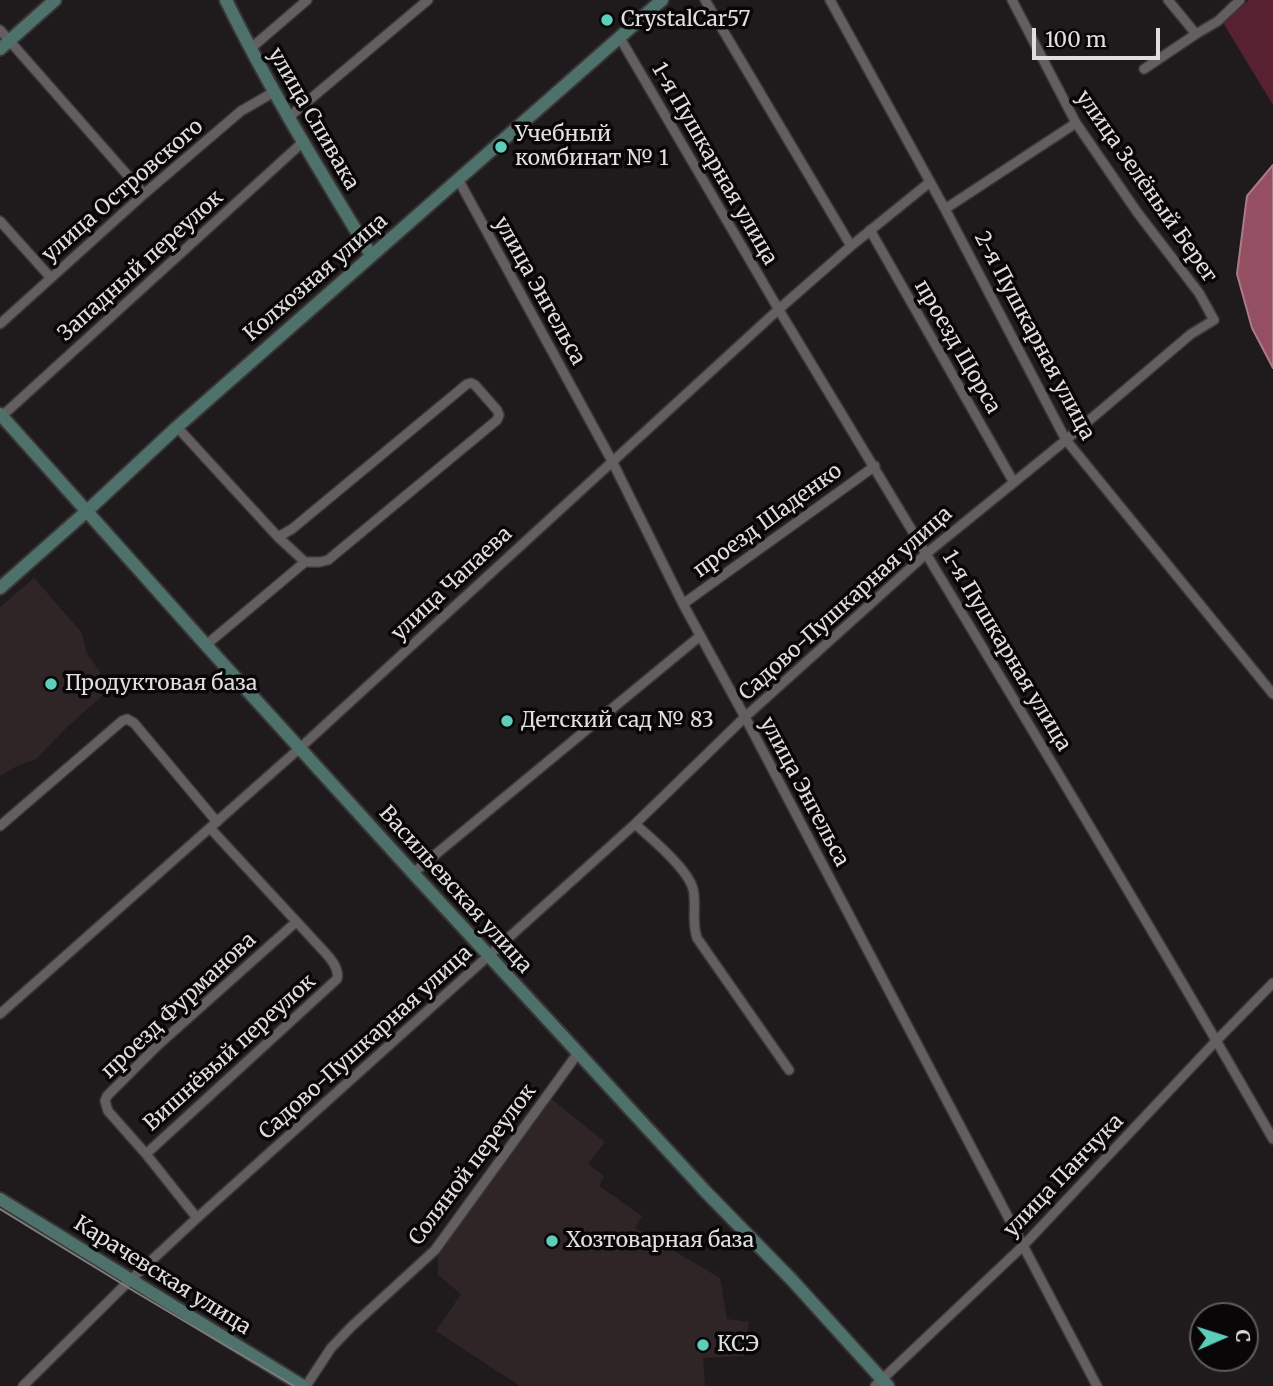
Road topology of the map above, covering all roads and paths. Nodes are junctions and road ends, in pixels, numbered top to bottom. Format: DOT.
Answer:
graph roads {
  1 [pos="55,0"];
  2 [pos="226,0"];
  3 [pos="307,0"];
  4 [pos="428,0"];
  5 [pos="662,0"];
  6 [pos="705,0"];
  7 [pos="830,0"];
  8 [pos="1012,0"];
  9 [pos="1168,0"];
  10 [pos="1240,0"];
  11 [pos="0,30"];
  12 [pos="1196,34"];
  13 [pos="620,37"];
  14 [pos="5,45"];
  15 [pos="250,49"];
  16 [pos="1144,69"];
  17 [pos="274,92"];
  18 [pos="289,117"];
  19 [pos="1076,122"];
  20 [pos="303,142"];
  21 [pos="457,179"];
  22 [pos="930,182"];
  23 [pos="144,194"];
  24 [pos="945,209"];
  25 [pos="0,221"];
  26 [pos="870,230"];
  27 [pos="850,246"];
  28 [pos="371,255"];
  29 [pos="51,278"];
  30 [pos="779,309"];
  31 [pos="1214,320"];
  32 [pos="0,324"];
  33 [pos="1,415"];
  34 [pos="177,427"];
  35 [pos="1066,440"];
  36 [pos="612,461"];
  37 [pos="875,466"];
  38 [pos="1013,481"];
  39 [pos="87,511"];
  40 [pos="278,537"];
  41 [pos="927,553"];
  42 [pos="305,562"];
  43 [pos="0,588"];
  44 [pos="683,604"];
  45 [pos="700,636"];
  46 [pos="206,645"];
  47 [pos="1273,694"];
  48 [pos="745,717"];
  49 [pos="300,747"];
  50 [pos="635,824"];
  51 [pos="0,825"];
  52 [pos="213,825"];
  53 [pos="413,873"];
  54 [pos="296,922"];
  55 [pos="489,956"];
  56 [pos="1273,984"];
  57 [pos="0,1014"];
  58 [pos="1216,1041"];
  59 [pos="578,1052"];
  60 [pos="789,1070"];
  61 [pos="1273,1139"];
  62 [pos="146,1154"];
  63 [pos="0,1199"];
  64 [pos="197,1217"];
  65 [pos="1023,1246"];
  66 [pos="131,1279"];
  67 [pos="882,1384"];
  68 [pos="23,1386"];
  69 [pos="304,1386"];
  70 [pos="1097,1386"];
  1 -- 14 [label="main road"];
  2 -- 15 [label="main road, улица Спивака"];
  3 -- 15 [label="street"];
  4 -- 18 [label="street"];
  5 -- 13 [label="main road, Колхозная улица"];
  6 -- 27 [label="street"];
  7 -- 22 [label="street, 2-я Пушкарная улица"];
  8 -- 19 [label="street, улица Зелёный Берег"];
  9 -- 12 [label="street"];
  10 -- 12 [label="street"];
  11 -- 14 [label="street"];
  12 -- 16 [label="street"];
  13 -- 21 [label="main road, Колхозная улица"];
  13 -- 30 [label="street, 1-я Пушкарная улица"];
  14 -- 23 [label="street"];
  15 -- 17 [label="main road, улица Спивака"];
  17 -- 18 [label="main road, улица Спивака"];
  17 -- 23 [label="street, улица Островского"];
  18 -- 20 [label="main road, улица Спивака"];
  19 -- 24 [label="street"];
  19 -- 31 [label="street, улица Зелёный Берег"];
  20 -- 28 [label="main road, улица Спивака"];
  20 -- 33 [label="street, Западный переулок"];
  21 -- 28 [label="main road, Колхозная улица"];
  21 -- 36 [label="street, улица Энгельса"];
  22 -- 24 [label="street, 2-я Пушкарная улица"];
  22 -- 26 [label="street, улица Чапаева"];
  23 -- 29 [label="street, улица Островского"];
  24 -- 35 [label="street, 2-я Пушкарная улица"];
  25 -- 29 [label="street"];
  26 -- 27 [label="street, улица Чапаева"];
  26 -- 38 [label="street, проезд Щорса"];
  27 -- 30 [label="street, улица Чапаева"];
  28 -- 34 [label="main road, Колхозная улица"];
  29 -- 32 [label="street, улица Островского"];
  30 -- 36 [label="street, улица Чапаева"];
  30 -- 37 [label="street, 1-я Пушкарная улица"];
  31 -- 35 [label="street, Садово-Пушкарная улица"];
  33 -- 39 [label="main road, Васильевская улица"];
  34 -- 39 [label="main road, Колхозная улица"];
  34 -- 40 [label="street"];
  35 -- 38 [label="street, Садово-Пушкарная улица"];
  35 -- 47 [label="street, 2-я Пушкарная улица"];
  36 -- 44 [label="street, улица Энгельса"];
  36 -- 49 [label="street, улица Чапаева"];
  37 -- 41 [label="street, 1-я Пушкарная улица"];
  37 -- 44 [label="street, проезд Шаденко"];
  38 -- 41 [label="street, Садово-Пушкарная улица"];
  39 -- 43 [label="main road, Колхозная улица"];
  39 -- 46 [label="main road, Васильевская улица"];
  40 -- 42 [label="street"];
  40 -- 42 [label="street"];
  41 -- 48 [label="street, Садово-Пушкарная улица"];
  41 -- 58 [label="street, 1-я Пушкарная улица"];
  42 -- 46 [label="street"];
  44 -- 45 [label="street, улица Энгельса"];
  45 -- 48 [label="street, улица Энгельса"];
  45 -- 53 [label="street"];
  46 -- 49 [label="main road, Васильевская улица"];
  48 -- 50 [label="street, Садово-Пушкарная улица"];
  48 -- 65 [label="street, улица Энгельса"];
  49 -- 52 [label="street, улица Чапаева"];
  49 -- 53 [label="main road, Васильевская улица"];
  50 -- 55 [label="street, Садово-Пушкарная улица"];
  50 -- 60 [label="street"];
  51 -- 52 [label="street"];
  52 -- 54 [label="street"];
  52 -- 57 [label="street, улица Чапаева"];
  53 -- 55 [label="main road, Васильевская улица"];
  54 -- 62 [label="street, проезд Фурманова"];
  54 -- 62 [label="street, Вишнёвый переулок"];
  55 -- 59 [label="main road, Васильевская улица"];
  55 -- 64 [label="street, Садово-Пушкарная улица"];
  56 -- 58 [label="street, улица Панчука"];
  58 -- 61 [label="street, 1-я Пушкарная улица"];
  58 -- 65 [label="street, улица Панчука"];
  59 -- 67 [label="main road, Васильевская улица"];
  59 -- 69 [label="street, Соляной переулок"];
  62 -- 64 [label="street, проезд Фурманова"];
  63 -- 66 [label="main road, Карачевская улица"];
  64 -- 66 [label="street, Садово-Пушкарная улица"];
  65 -- 67 [label="street, улица Панчука"];
  65 -- 70 [label="street, улица Энгельса"];
  66 -- 68 [label="street, Садово-Пушкарная улица"];
  66 -- 69 [label="main road, Карачевская улица"];
}
